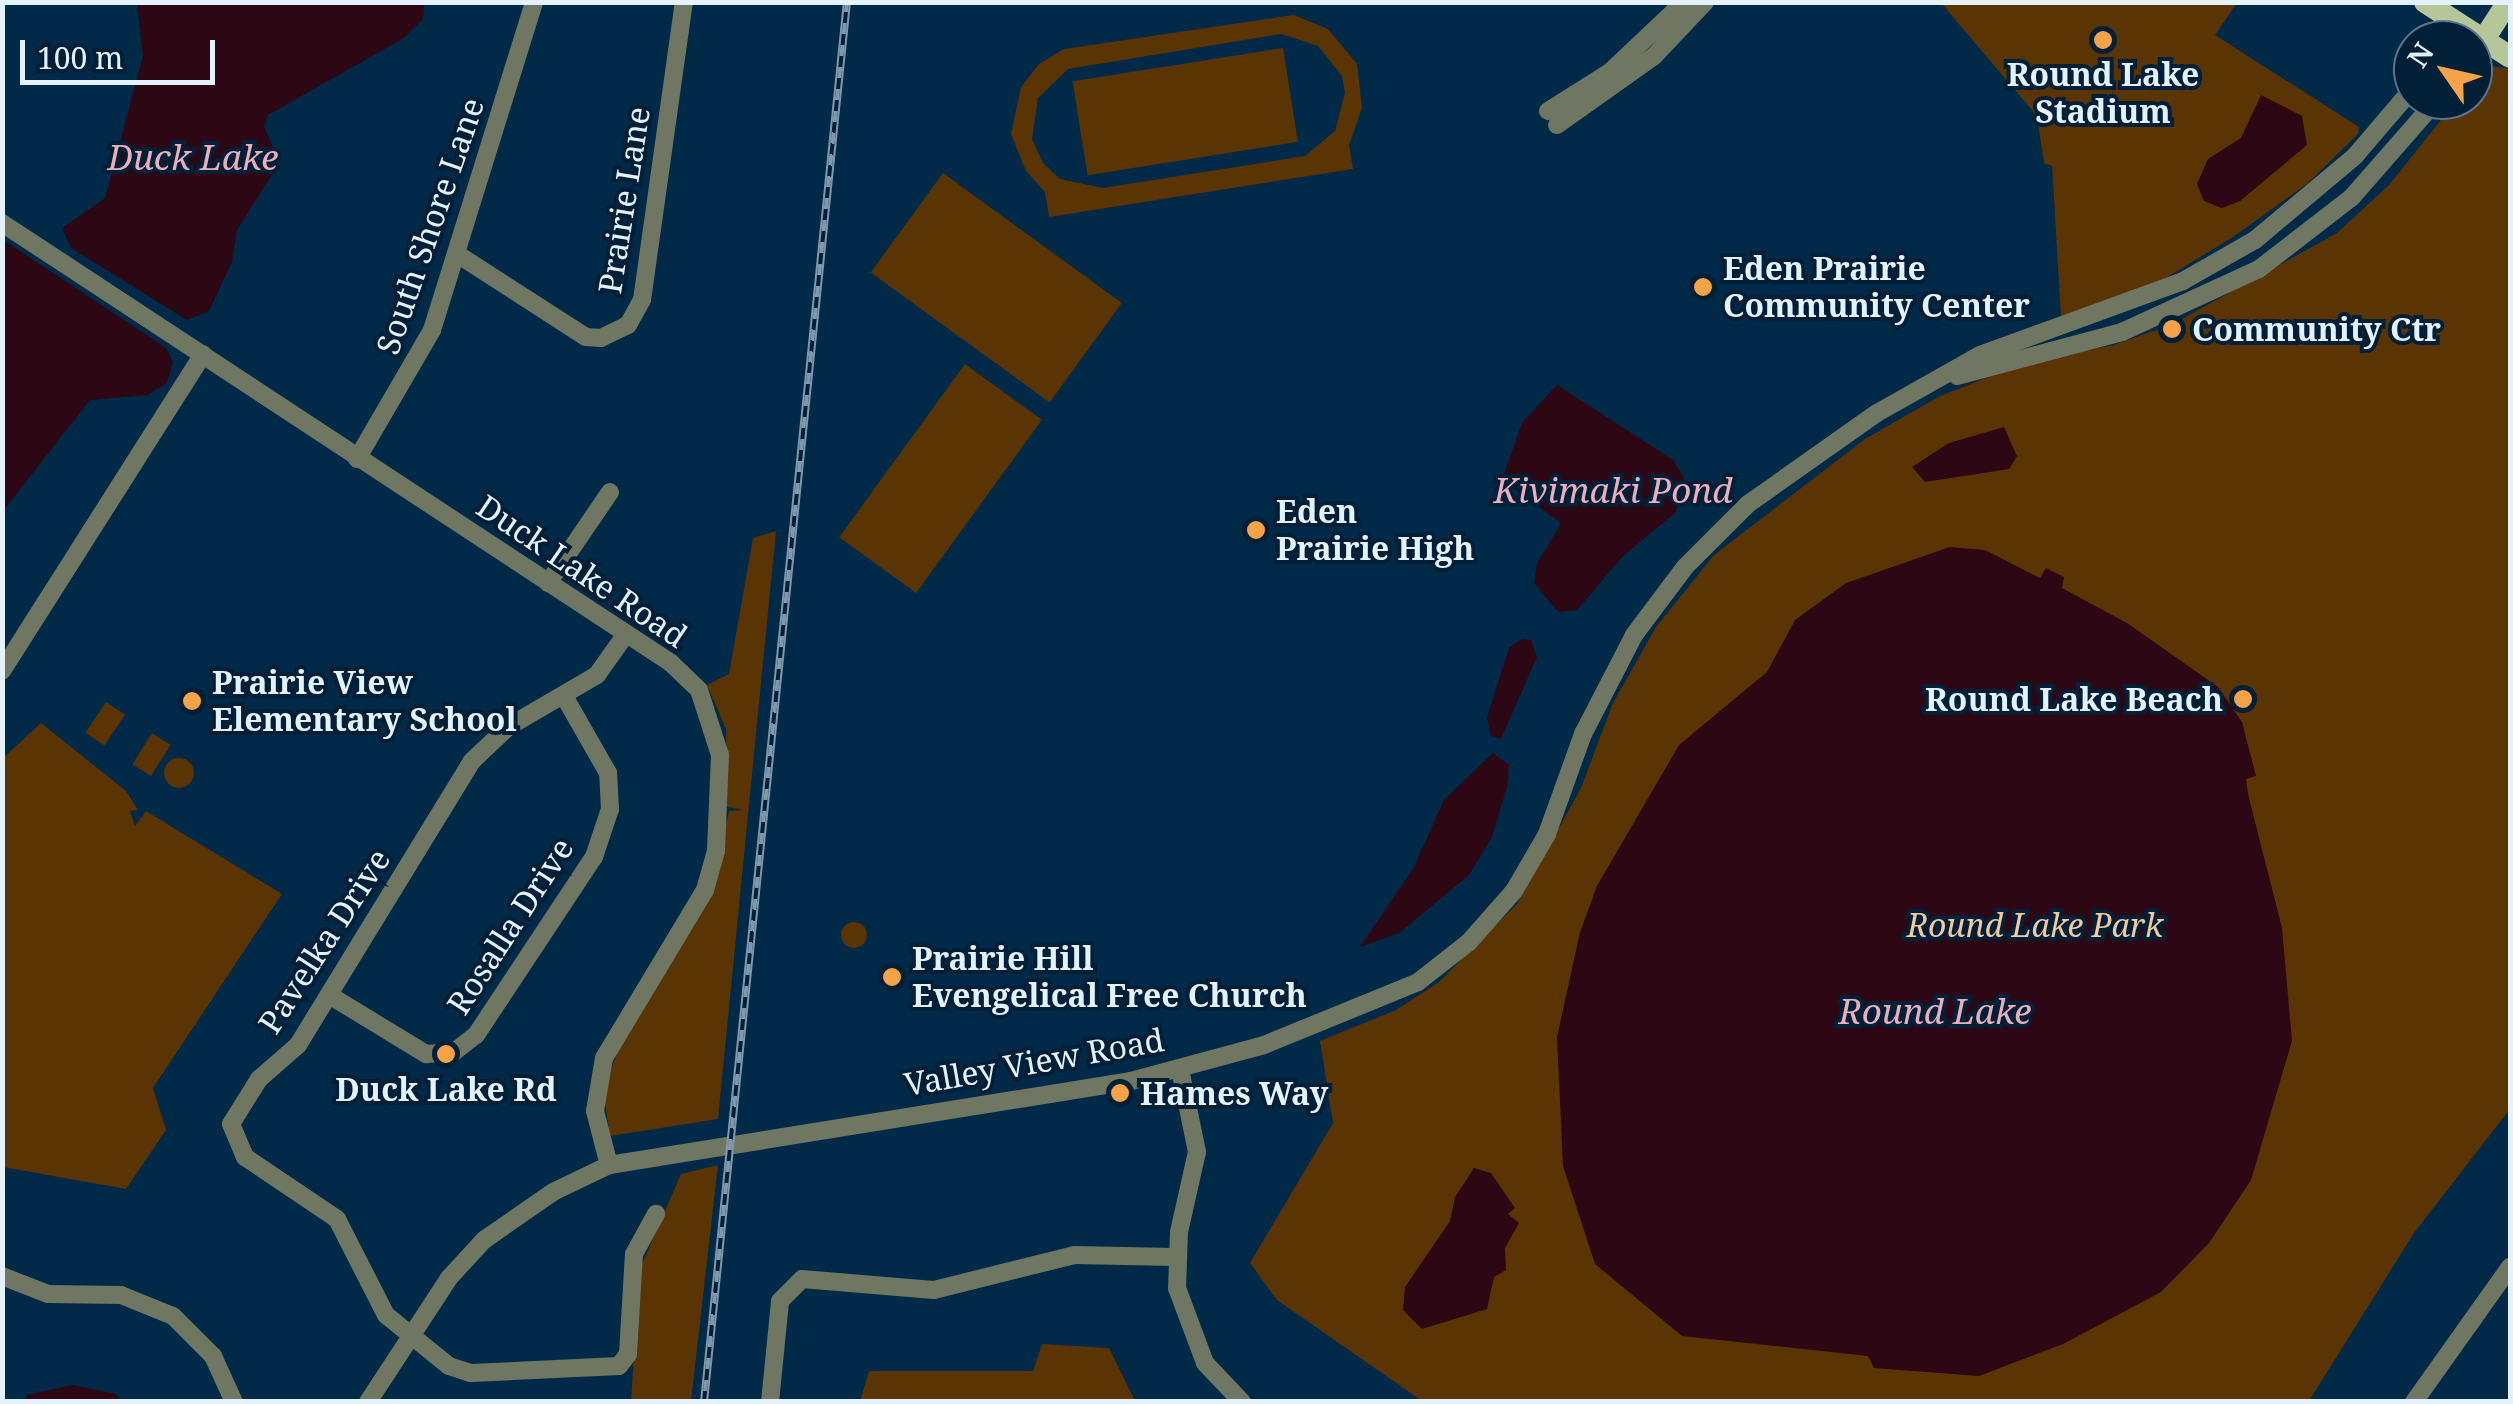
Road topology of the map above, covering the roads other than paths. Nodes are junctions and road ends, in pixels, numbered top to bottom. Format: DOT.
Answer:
graph roads {
  1 [pos="534,2"];
  2 [pos="684,2"];
  3 [pos="1684,2"];
  4 [pos="1704,2"];
  5 [pos="2425,2"];
  6 [pos="2442,20"];
  7 [pos="2393,111"];
  8 [pos="2420,120"];
  9 [pos="2,223"];
  10 [pos="457,254"];
  11 [pos="203,354"];
  12 [pos="1927,385"];
  13 [pos="357,459"];
  14 [pos="610,492"];
  15 [pos="548,583"];
  16 [pos="626,634"];
  17 [pos="2,671"];
  18 [pos="564,696"];
  19 [pos="329,995"];
  20 [pos="1180,1069"];
  21 [pos="609,1165"];
  22 [pos="656,1214"];
  23 [pos="1176,1257"];
  24 [pos="2510,1268"];
  25 [pos="2,1276"];
  26 [pos="409,1336"];
  27 [pos="234,1402"];
  28 [pos="368,1402"];
  29 [pos="770,1402"];
  30 [pos="1242,1402"];
  31 [pos="2414,1402"];
  1 -- 10 [label="street, South Shore Lane"];
  2 -- 10 [label="street, Prairie Lane"];
  3 -- 4 [label="street"];
  5 -- 6 [label="main road"];
  7 -- 12 [label="street, Valley View Road"];
  8 -- 12 [label="street, Valley View Road"];
  9 -- 11 [label="street, Duck Lake Road"];
  10 -- 13 [label="street, South Shore Lane"];
  11 -- 13 [label="street, Duck Lake Road"];
  11 -- 17 [label="street"];
  12 -- 20 [label="street, Valley View Road"];
  13 -- 15 [label="street, Duck Lake Road"];
  14 -- 15 [label="street"];
  15 -- 16 [label="street, Duck Lake Road"];
  16 -- 18 [label="street, Pavelka Drive"];
  16 -- 21 [label="street, Duck Lake Road"];
  18 -- 19 [label="street, Pavelka Drive"];
  18 -- 19 [label="street, Rosalla Drive"];
  19 -- 26 [label="street, Pavelka Drive"];
  20 -- 21 [label="street, Valley View Road"];
  20 -- 23 [label="street"];
  21 -- 26 [label="street, Valley View Road"];
  22 -- 26 [label="street, Pavelka Drive"];
  23 -- 29 [label="street"];
  23 -- 30 [label="street"];
  24 -- 31 [label="street"];
  25 -- 27 [label="street"];
  26 -- 28 [label="street, Valley View Road"];
}
